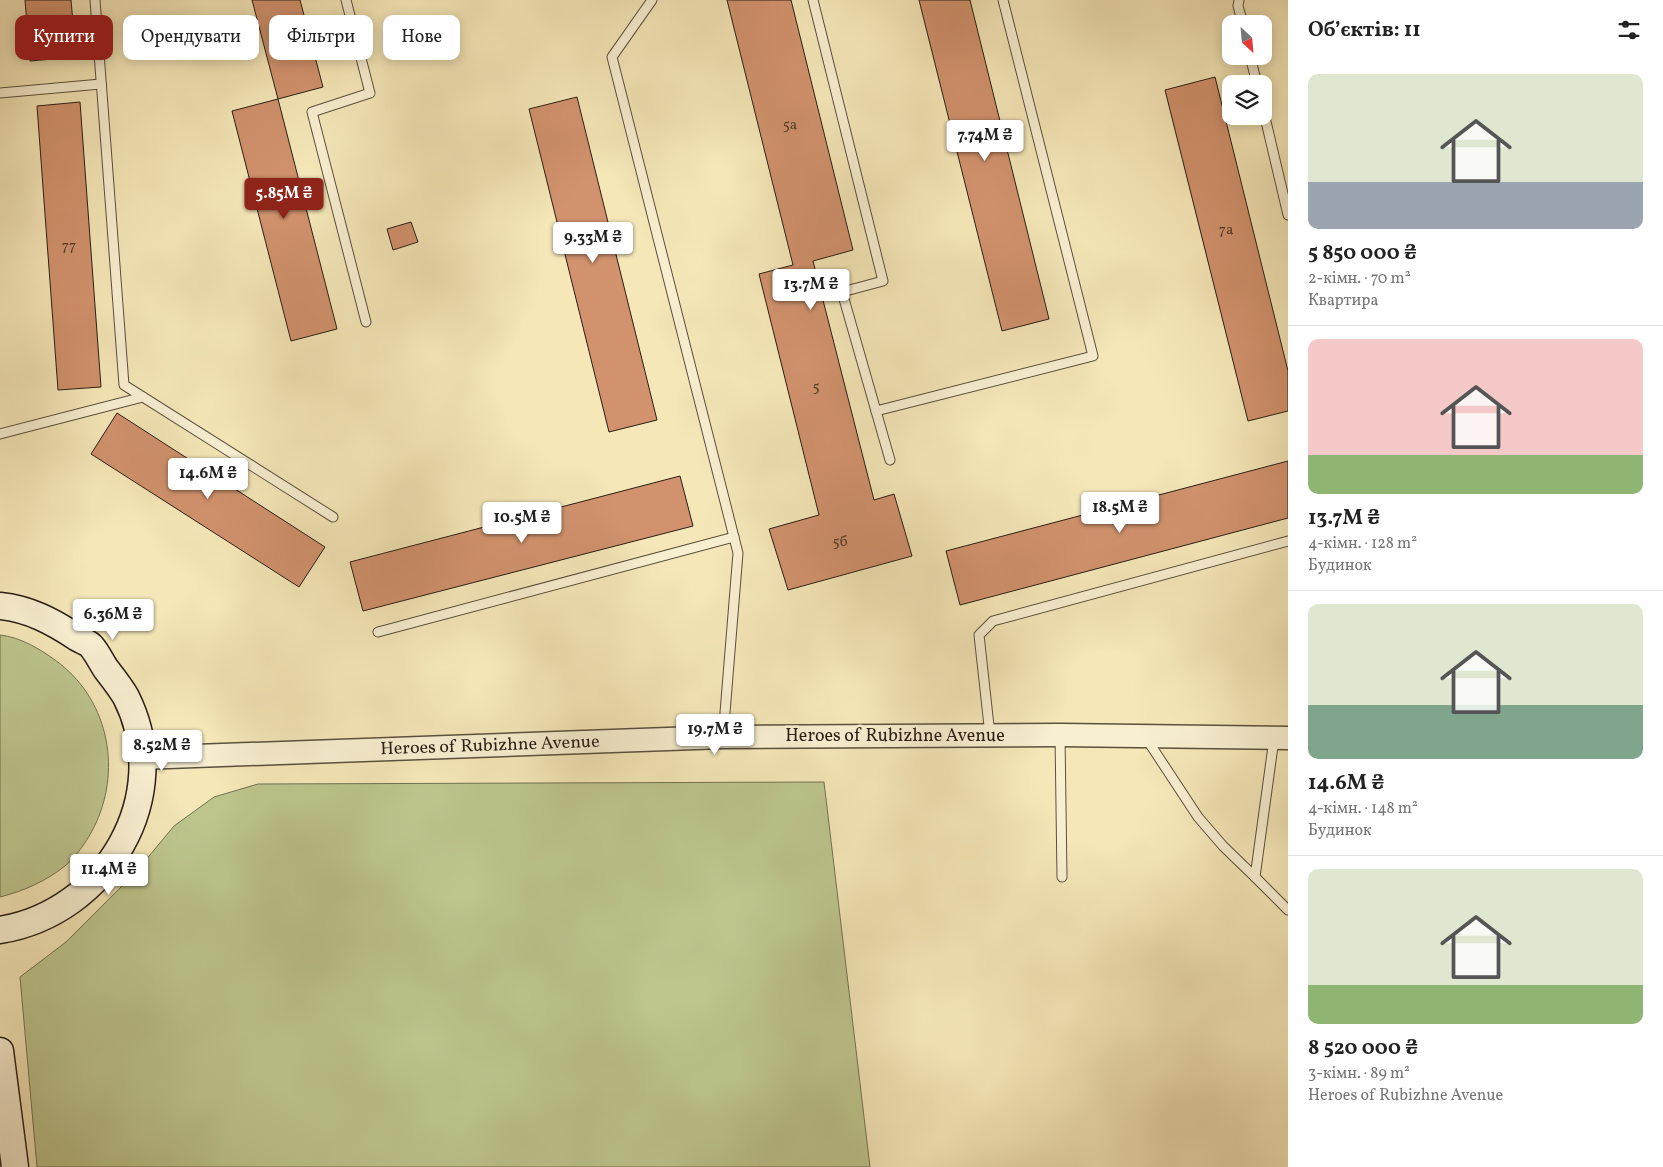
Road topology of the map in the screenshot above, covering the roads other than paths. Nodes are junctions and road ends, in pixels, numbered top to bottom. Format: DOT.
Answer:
graph roads {
  1 [pos="95,0"];
  2 [pos="346,0"];
  3 [pos="652,0"];
  4 [pos="813,0"];
  5 [pos="1004,0"];
  6 [pos="1240,0"];
  7 [pos="1240,15"];
  8 [pos="101,84"];
  9 [pos="0,93"];
  10 [pos="1267,125"];
  11 [pos="1288,215"];
  12 [pos="366,322"];
  13 [pos="143,397"];
  14 [pos="876,411"];
  15 [pos="0,434"];
  16 [pos="890,460"];
  17 [pos="333,517"];
  18 [pos="734,537"];
  19 [pos="1288,540"];
  20 [pos="0,606"];
  21 [pos="378,632"];
  22 [pos="990,735"];
  23 [pos="1060,735"];
  24 [pos="1145,736"];
  25 [pos="723,737"];
  26 [pos="1281,739"];
  27 [pos="141,758"];
  28 [pos="1062,877"];
  29 [pos="1255,877"];
  30 [pos="1288,910"];
  31 [pos="0,930"];
  32 [pos="0,1051"];
  33 [pos="15,1167"];
  1 -- 8 [label="lane"];
  2 -- 12 [label="lane"];
  3 -- 18 [label="lane"];
  4 -- 14 [label="lane"];
  5 -- 14 [label="lane"];
  6 -- 7 [label="lane"];
  8 -- 9 [label="lane"];
  8 -- 13 [label="lane"];
  10 -- 11 [label="lane"];
  13 -- 15 [label="lane"];
  13 -- 17 [label="lane"];
  14 -- 16 [label="lane"];
  18 -- 21 [label="lane"];
  18 -- 25 [label="lane"];
  19 -- 22 [label="lane"];
  20 -- 27 [label="main road"];
  22 -- 23 [label="street, Heroes of Rubizhne Avenue"];
  22 -- 25 [label="street, Heroes of Rubizhne Avenue"];
  23 -- 24 [label="street, Heroes of Rubizhne Avenue"];
  23 -- 28 [label="lane"];
  24 -- 26 [label="street, Heroes of Rubizhne Avenue"];
  24 -- 29 [label="lane"];
  25 -- 27 [label="street, Heroes of Rubizhne Avenue"];
  26 -- 29 [label="lane"];
  27 -- 31 [label="main road"];
  29 -- 30 [label="lane"];
  32 -- 33 [label="main road"];
}
